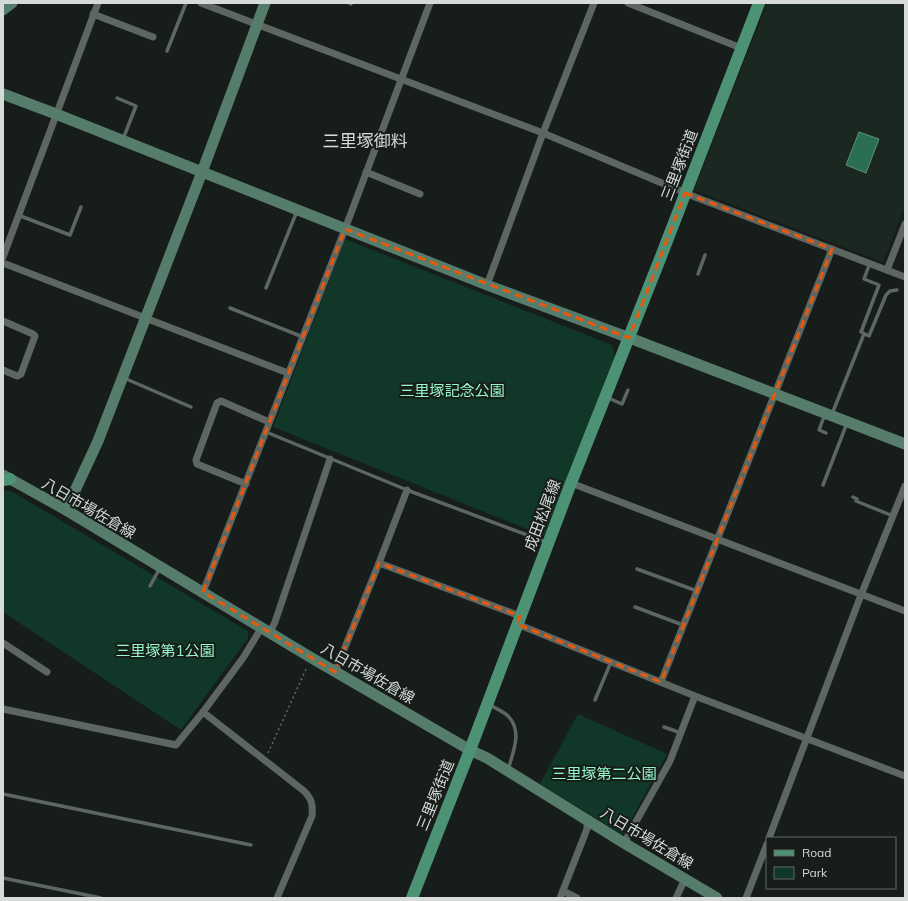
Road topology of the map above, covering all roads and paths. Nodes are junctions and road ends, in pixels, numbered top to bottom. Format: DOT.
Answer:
graph roads {
  1 [pos="12,3"];
  2 [pos="186,3"];
  3 [pos="201,3"];
  4 [pos="265,3"];
  5 [pos="430,3"];
  6 [pos="594,3"];
  7 [pos="628,3"];
  8 [pos="759,3"];
  9 [pos="96,4"];
  10 [pos="3,10"];
  11 [pos="93,14"];
  12 [pos="256,24"];
  13 [pos="153,37"];
  14 [pos="741,48"];
  15 [pos="167,51"];
  16 [pos="401,79"];
  17 [pos="3,94"];
  18 [pos="117,98"];
  19 [pos="56,114"];
  20 [pos="543,133"];
  21 [pos="123,140"];
  22 [pos="202,172"];
  23 [pos="366,172"];
  24 [pos="685,193"];
  25 [pos="420,194"];
  26 [pos="81,207"];
  27 [pos="298,210"];
  28 [pos="18,215"];
  29 [pos="905,224"];
  30 [pos="345,229"];
  31 [pos="832,249"];
  32 [pos="706,255"];
  33 [pos="3,257"];
  34 [pos="3,264"];
  35 [pos="870,264"];
  36 [pos="887,270"];
  37 [pos="698,274"];
  38 [pos="905,277"];
  39 [pos="487,285"];
  40 [pos="266,288"];
  41 [pos="897,290"];
  42 [pos="230,308"];
  43 [pos="146,318"];
  44 [pos="3,321"];
  45 [pos="864,334"];
  46 [pos="303,336"];
  47 [pos="629,338"];
  48 [pos="3,370"];
  49 [pos="288,373"];
  50 [pos="123,378"];
  51 [pos="628,390"];
  52 [pos="775,394"];
  53 [pos="605,397"];
  54 [pos="191,407"];
  55 [pos="829,414"];
  56 [pos="269,422"];
  57 [pos="848,422"];
  58 [pos="266,432"];
  59 [pos="826,433"];
  60 [pos="905,444"];
  61 [pos="330,459"];
  62 [pos="5,478"];
  63 [pos="571,483"];
  64 [pos="246,484"];
  65 [pos="823,485"];
  66 [pos="905,486"];
  67 [pos="407,490"];
  68 [pos="853,497"];
  69 [pos="66,510"];
  70 [pos="893,516"];
  71 [pos="717,540"];
  72 [pos="549,543"];
  73 [pos="379,564"];
  74 [pos="161,567"];
  75 [pos="637,569"];
  76 [pos="150,586"];
  77 [pos="696,591"];
  78 [pos="203,592"];
  79 [pos="861,594"];
  80 [pos="635,608"];
  81 [pos="905,611"];
  82 [pos="519,620"];
  83 [pos="683,625"];
  84 [pos="266,630"];
  85 [pos="3,643"];
  86 [pos="611,662"];
  87 [pos="308,663"];
  88 [pos="47,672"];
  89 [pos="335,672"];
  90 [pos="661,682"];
  91 [pos="696,696"];
  92 [pos="595,700"];
  93 [pos="488,704"];
  94 [pos="3,709"];
  95 [pos="202,712"];
  96 [pos="664,727"];
  97 [pos="681,733"];
  98 [pos="808,739"];
  99 [pos="470,750"];
  100 [pos="265,761"];
  101 [pos="508,771"];
  102 [pos="905,776"];
  103 [pos="3,794"];
  104 [pos="587,820"];
  105 [pos="769,837"];
  106 [pos="624,843"];
  107 [pos="251,845"];
  108 [pos="766,847"];
  109 [pos="3,878"];
  110 [pos="685,879"];
  111 [pos="561,895"];
  112 [pos="101,898"];
  113 [pos="277,898"];
  114 [pos="412,898"];
  115 [pos="577,898"];
  116 [pos="676,898"];
  117 [pos="717,898"];
  118 [pos="746,898"];
  1 -- 10 [label="street"];
  2 -- 15 [label="lane"];
  3 -- 12 [label="street"];
  4 -- 12 [label="street"];
  5 -- 16 [label="street"];
  6 -- 20 [label="street"];
  7 -- 14 [label="street"];
  8 -- 14 [label="main road, 三里塚街道"];
  9 -- 11 [label="street"];
  11 -- 13 [label="street"];
  11 -- 19 [label="street"];
  12 -- 16 [label="street"];
  12 -- 22 [label="street"];
  14 -- 24 [label="main road, 三里塚街道"];
  16 -- 20 [label="street"];
  16 -- 23 [label="street"];
  17 -- 19 [label="street"];
  18 -- 21 [label="lane"];
  19 -- 21 [label="street"];
  19 -- 28 [label="street"];
  20 -- 24 [label="street"];
  20 -- 39 [label="street"];
  21 -- 22 [label="street"];
  22 -- 27 [label="street"];
  22 -- 43 [label="street"];
  23 -- 25 [label="street"];
  23 -- 30 [label="street"];
  24 -- 31 [label="street"];
  24 -- 47 [label="main road, 三里塚街道"];
  26 -- 28 [label="lane"];
  27 -- 30 [label="street"];
  27 -- 40 [label="lane"];
  28 -- 33 [label="street"];
  29 -- 36 [label="street"];
  30 -- 39 [label="street"];
  30 -- 46 [label="street"];
  31 -- 35 [label="street"];
  31 -- 52 [label="street"];
  32 -- 37 [label="lane"];
  34 -- 43 [label="street"];
  35 -- 36 [label="street"];
  35 -- 45 [label="lane"];
  36 -- 38 [label="street"];
  39 -- 47 [label="street"];
  41 -- 45 [label="lane"];
  42 -- 46 [label="lane"];
  43 -- 49 [label="street"];
  43 -- 50 [label="street"];
  44 -- 48 [label="street"];
  45 -- 55 [label="lane"];
  46 -- 49 [label="street"];
  47 -- 52 [label="street"];
  47 -- 53 [label="main road, 成田松尾線"];
  49 -- 56 [label="street"];
  50 -- 54 [label="lane"];
  50 -- 69 [label="street"];
  51 -- 53 [label="lane"];
  52 -- 55 [label="street"];
  52 -- 71 [label="street"];
  53 -- 63 [label="main road, 成田松尾線"];
  55 -- 57 [label="street"];
  55 -- 59 [label="lane"];
  56 -- 58 [label="street"];
  56 -- 64 [label="street"];
  57 -- 60 [label="street"];
  57 -- 65 [label="lane"];
  58 -- 61 [label="lane"];
  58 -- 64 [label="street"];
  61 -- 67 [label="lane"];
  61 -- 84 [label="street"];
  62 -- 69 [label="street, 八日市場佐倉線"];
  63 -- 71 [label="street"];
  63 -- 72 [label="main road, 成田松尾線"];
  64 -- 78 [label="street"];
  66 -- 70 [label="street"];
  67 -- 72 [label="lane"];
  67 -- 73 [label="street"];
  68 -- 70 [label="lane"];
  69 -- 74 [label="street, 八日市場佐倉線"];
  70 -- 79 [label="street"];
  71 -- 77 [label="street"];
  71 -- 79 [label="street"];
  72 -- 82 [label="main road, 成田松尾線"];
  73 -- 82 [label="street"];
  73 -- 89 [label="street"];
  74 -- 76 [label="lane"];
  74 -- 78 [label="street, 八日市場佐倉線"];
  75 -- 77 [label="lane"];
  77 -- 83 [label="street"];
  78 -- 84 [label="street, 八日市場佐倉線"];
  79 -- 81 [label="street"];
  79 -- 98 [label="street"];
  80 -- 83 [label="lane"];
  82 -- 86 [label="street"];
  82 -- 93 [label="main road, 成田松尾線"];
  83 -- 90 [label="street"];
  84 -- 89 [label="street, 八日市場佐倉線"];
  84 -- 95 [label="street"];
  85 -- 88 [label="street"];
  86 -- 90 [label="street"];
  86 -- 92 [label="lane"];
  87 -- 100 [label="path"];
  89 -- 99 [label="street, 八日市場佐倉線"];
  90 -- 91 [label="street"];
  91 -- 97 [label="street"];
  91 -- 98 [label="street"];
  93 -- 99 [label="main road, 三里塚街道"];
  93 -- 101 [label="lane"];
  94 -- 95 [label="street"];
  95 -- 100 [label="street"];
  96 -- 97 [label="lane"];
  97 -- 106 [label="street"];
  98 -- 102 [label="street"];
  98 -- 105 [label="street"];
  99 -- 101 [label="street, 八日市場佐倉線"];
  99 -- 114 [label="main road, 三里塚街道"];
  100 -- 113 [label="street"];
  101 -- 104 [label="street, 八日市場佐倉線"];
  103 -- 107 [label="lane"];
  104 -- 106 [label="street, 八日市場佐倉線"];
  104 -- 111 [label="street"];
  106 -- 110 [label="street, 八日市場佐倉線"];
  108 -- 118 [label="street"];
  109 -- 112 [label="lane"];
  110 -- 116 [label="street"];
  110 -- 117 [label="street, 八日市場佐倉線"];
  111 -- 115 [label="street"];
}
